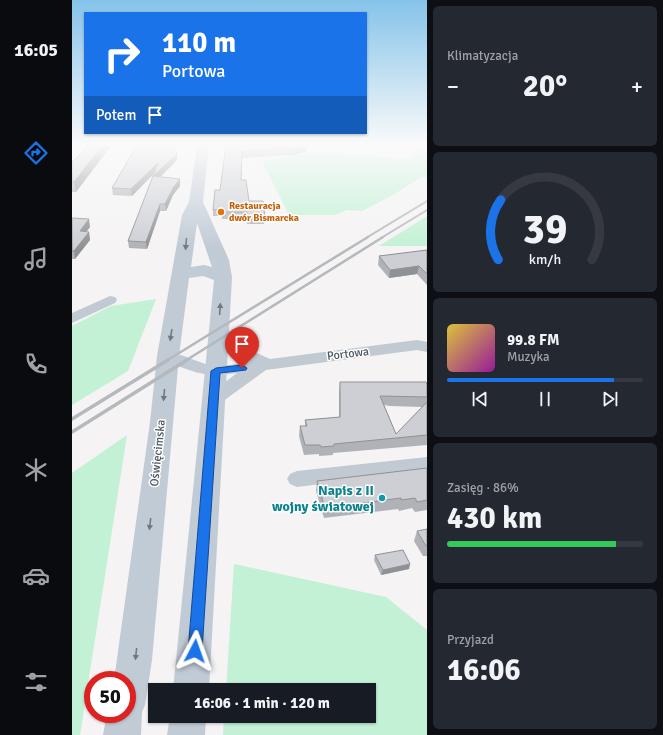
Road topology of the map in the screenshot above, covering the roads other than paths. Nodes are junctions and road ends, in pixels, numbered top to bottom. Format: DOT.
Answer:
graph roads {
  1 [pos="199,179"];
  2 [pos="196,202"];
  3 [pos="182,274"];
  4 [pos="223,277"];
  5 [pos="110,300"];
  6 [pos="72,319"];
  7 [pos="218,342"];
  8 [pos="427,347"];
  9 [pos="168,356"];
  10 [pos="269,365"];
  11 [pos="216,371"];
  12 [pos="213,400"];
  13 [pos="427,464"];
  14 [pos="297,479"];
  15 [pos="133,671"];
  16 [pos="192,683"];
  17 [pos="124,723"];
  18 [pos="187,723"];
  19 [pos="122,735"];
  20 [pos="186,735"];
  1 -- 2 [label="main road, Oświęcimska"];
  2 -- 3 [label="main road, Oświęcimska, one-way"];
  2 -- 4 [label="main road, Oświęcimska"];
  3 -- 4 [label="main road"];
  3 -- 9 [label="main road, Oświęcimska, one-way"];
  7 -- 4 [label="main road, Oświęcimska, one-way"];
  5 -- 6 [label="street"];
  7 -- 10 [label="street"];
  7 -- 11 [label="main road, Oświęcimska"];
  8 -- 10 [label="street, Portowa"];
  9 -- 11 [label="street, Portowa"];
  9 -- 15 [label="main road, Oświęcimska, one-way"];
  10 -- 11 [label="street, Portowa"];
  10 -- 12 [label="street, Portowa"];
  11 -- 12 [label="main road, Oświęcimska"];
  12 -- 16 [label="main road, Oświęcimska"];
  13 -- 14 [label="street"];
  17 -- 19 [label="main road"];
  18 -- 20 [label="main road"];
}
